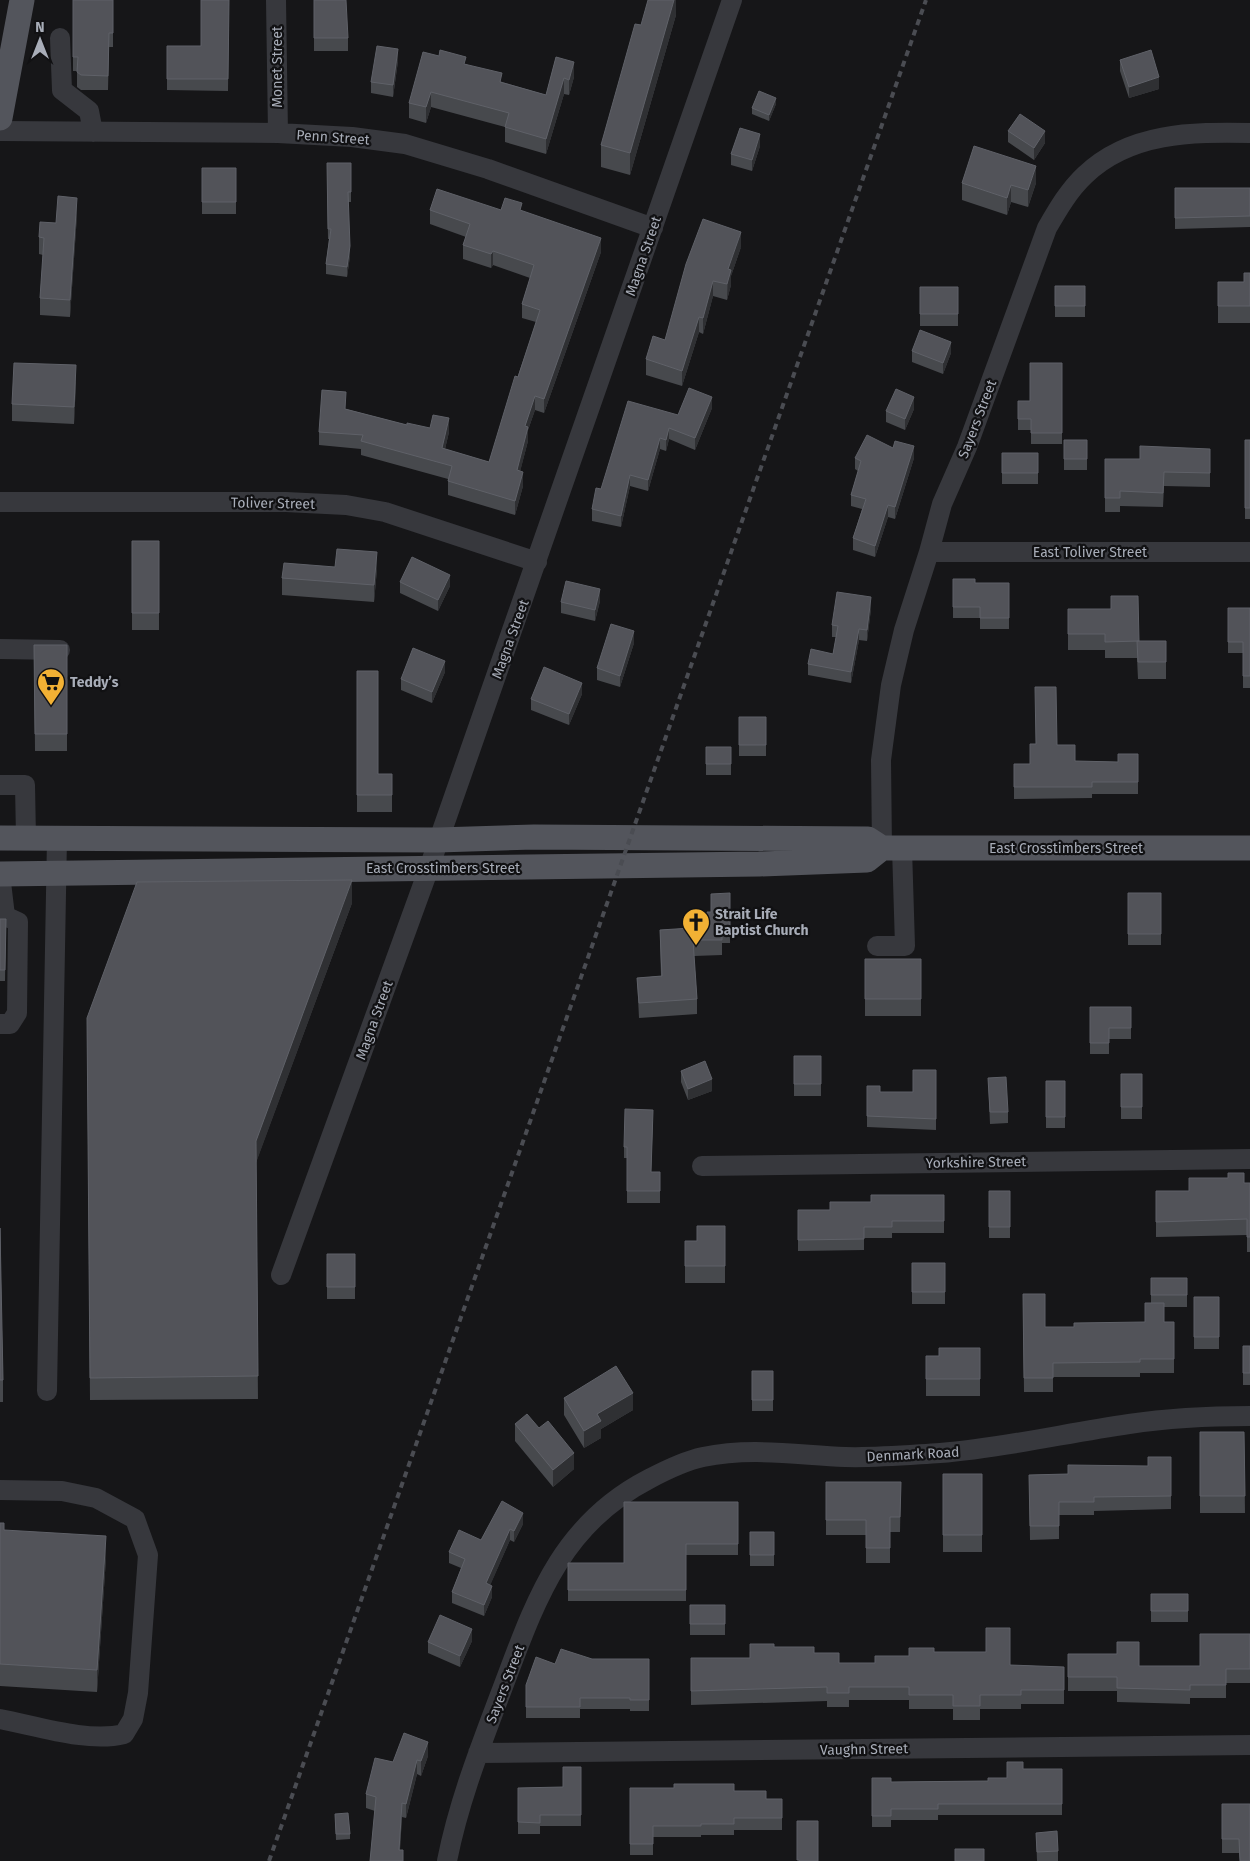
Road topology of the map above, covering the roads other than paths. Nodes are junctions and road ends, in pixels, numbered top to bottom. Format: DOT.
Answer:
graph roads {
  1 [pos="22,0"];
  2 [pos="276,0"];
  3 [pos="732,0"];
  4 [pos="60,38"];
  5 [pos="0,118"];
  6 [pos="0,131"];
  7 [pos="93,132"];
  8 [pos="278,133"];
  9 [pos="1250,133"];
  10 [pos="653,228"];
  11 [pos="0,502"];
  12 [pos="929,552"];
  13 [pos="1250,552"];
  14 [pos="537,562"];
  15 [pos="0,649"];
  16 [pos="67,650"];
  17 [pos="0,785"];
  18 [pos="0,838"];
  19 [pos="26,838"];
  20 [pos="57,838"];
  21 [pos="438,840"];
  22 [pos="892,848"];
  23 [pos="1250,848"];
  24 [pos="429,868"];
  25 [pos="0,874"];
  26 [pos="56,875"];
  27 [pos="3,916"];
  28 [pos="877,946"];
  29 [pos="0,1024"];
  30 [pos="1250,1159"];
  31 [pos="702,1166"];
  32 [pos="282,1275"];
  33 [pos="47,1391"];
  34 [pos="1250,1416"];
  35 [pos="0,1490"];
  36 [pos="592,1520"];
  37 [pos="0,1719"];
  38 [pos="1250,1744"];
  39 [pos="478,1753"];
  40 [pos="447,1861"];
  1 -- 5 [label="main road"];
  2 -- 8 [label="street, Monet Street"];
  3 -- 10 [label="street, Magna Street"];
  4 -- 7 [label="street"];
  6 -- 7 [label="street, Penn Street"];
  7 -- 8 [label="street, Penn Street"];
  8 -- 10 [label="street, Penn Street"];
  9 -- 12 [label="street, Sayers Street"];
  10 -- 14 [label="street, Magna Street"];
  11 -- 14 [label="street, Toliver Street"];
  12 -- 13 [label="street, East Toliver Street"];
  12 -- 22 [label="street, Sayers Street"];
  14 -- 21 [label="street, Magna Street"];
  15 -- 16 [label="street"];
  17 -- 19 [label="street"];
  18 -- 19 [label="main road, East Crosstimbers Street"];
  19 -- 20 [label="main road, East Crosstimbers Street"];
  20 -- 21 [label="main road, East Crosstimbers Street"];
  20 -- 26 [label="street"];
  21 -- 22 [label="main road, East Crosstimbers Street"];
  21 -- 24 [label="street, Magna Street"];
  22 -- 23 [label="main road, East Crosstimbers Street"];
  22 -- 24 [label="main road, East Crosstimbers Street"];
  22 -- 28 [label="street, Sayers Street"];
  24 -- 26 [label="main road, East Crosstimbers Street"];
  24 -- 32 [label="street, Magna Street"];
  25 -- 26 [label="main road, East Crosstimbers Street"];
  25 -- 27 [label="street"];
  26 -- 33 [label="street"];
  27 -- 29 [label="street"];
  30 -- 31 [label="street, Yorkshire Street"];
  34 -- 36 [label="street, Denmark Road"];
  35 -- 37 [label="street"];
  36 -- 39 [label="street, Sayers Street"];
  38 -- 39 [label="street, Vaughn Street"];
  39 -- 40 [label="street, Sayers Street"];
}
